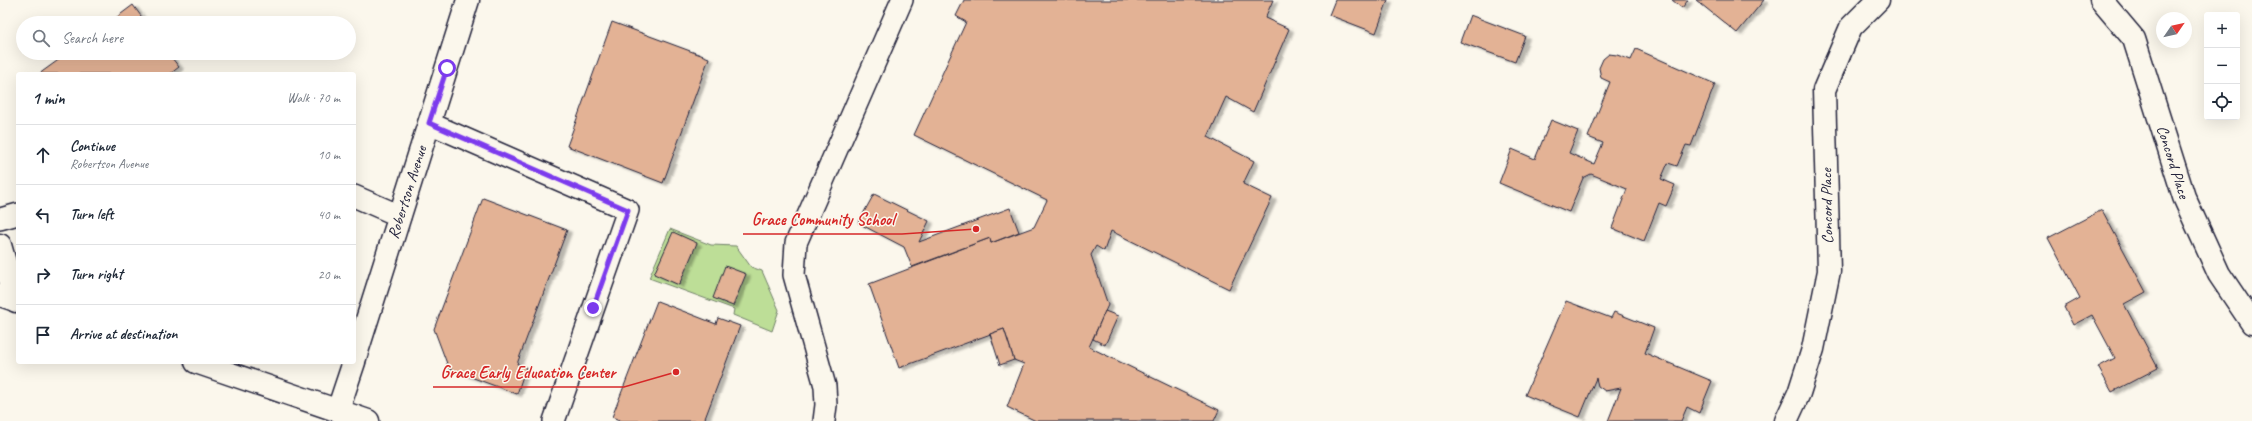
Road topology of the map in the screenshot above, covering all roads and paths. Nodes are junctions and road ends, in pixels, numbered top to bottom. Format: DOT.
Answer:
graph roads {
  1 [pos="468,0"];
  2 [pos="902,0"];
  3 [pos="1878,0"];
  4 [pos="2102,0"];
  5 [pos="429,123"];
  6 [pos="356,197"];
  7 [pos="16,215"];
  8 [pos="400,216"];
  9 [pos="0,219"];
  10 [pos="0,245"];
  11 [pos="11,299"];
  12 [pos="2252,323"];
  13 [pos="356,355"];
  14 [pos="202,364"];
  15 [pos="353,364"];
  16 [pos="338,410"];
  17 [pos="368,421"];
  18 [pos="554,421"];
  19 [pos="824,421"];
  20 [pos="1786,421"];
  1 -- 5 [label="street, Robertson Avenue"];
  2 -- 19 [label="lane"];
  3 -- 20 [label="street, Concord Place"];
  4 -- 12 [label="street, Concord Place"];
  5 -- 8 [label="street, Robertson Avenue"];
  5 -- 18 [label="lane"];
  6 -- 8 [label="lane"];
  7 -- 9 [label="lane"];
  8 -- 13 [label="street, Robertson Avenue"];
  10 -- 11 [label="street"];
  14 -- 16 [label="street"];
  15 -- 16 [label="street, Robertson Avenue"];
  16 -- 17 [label="street"];
}
